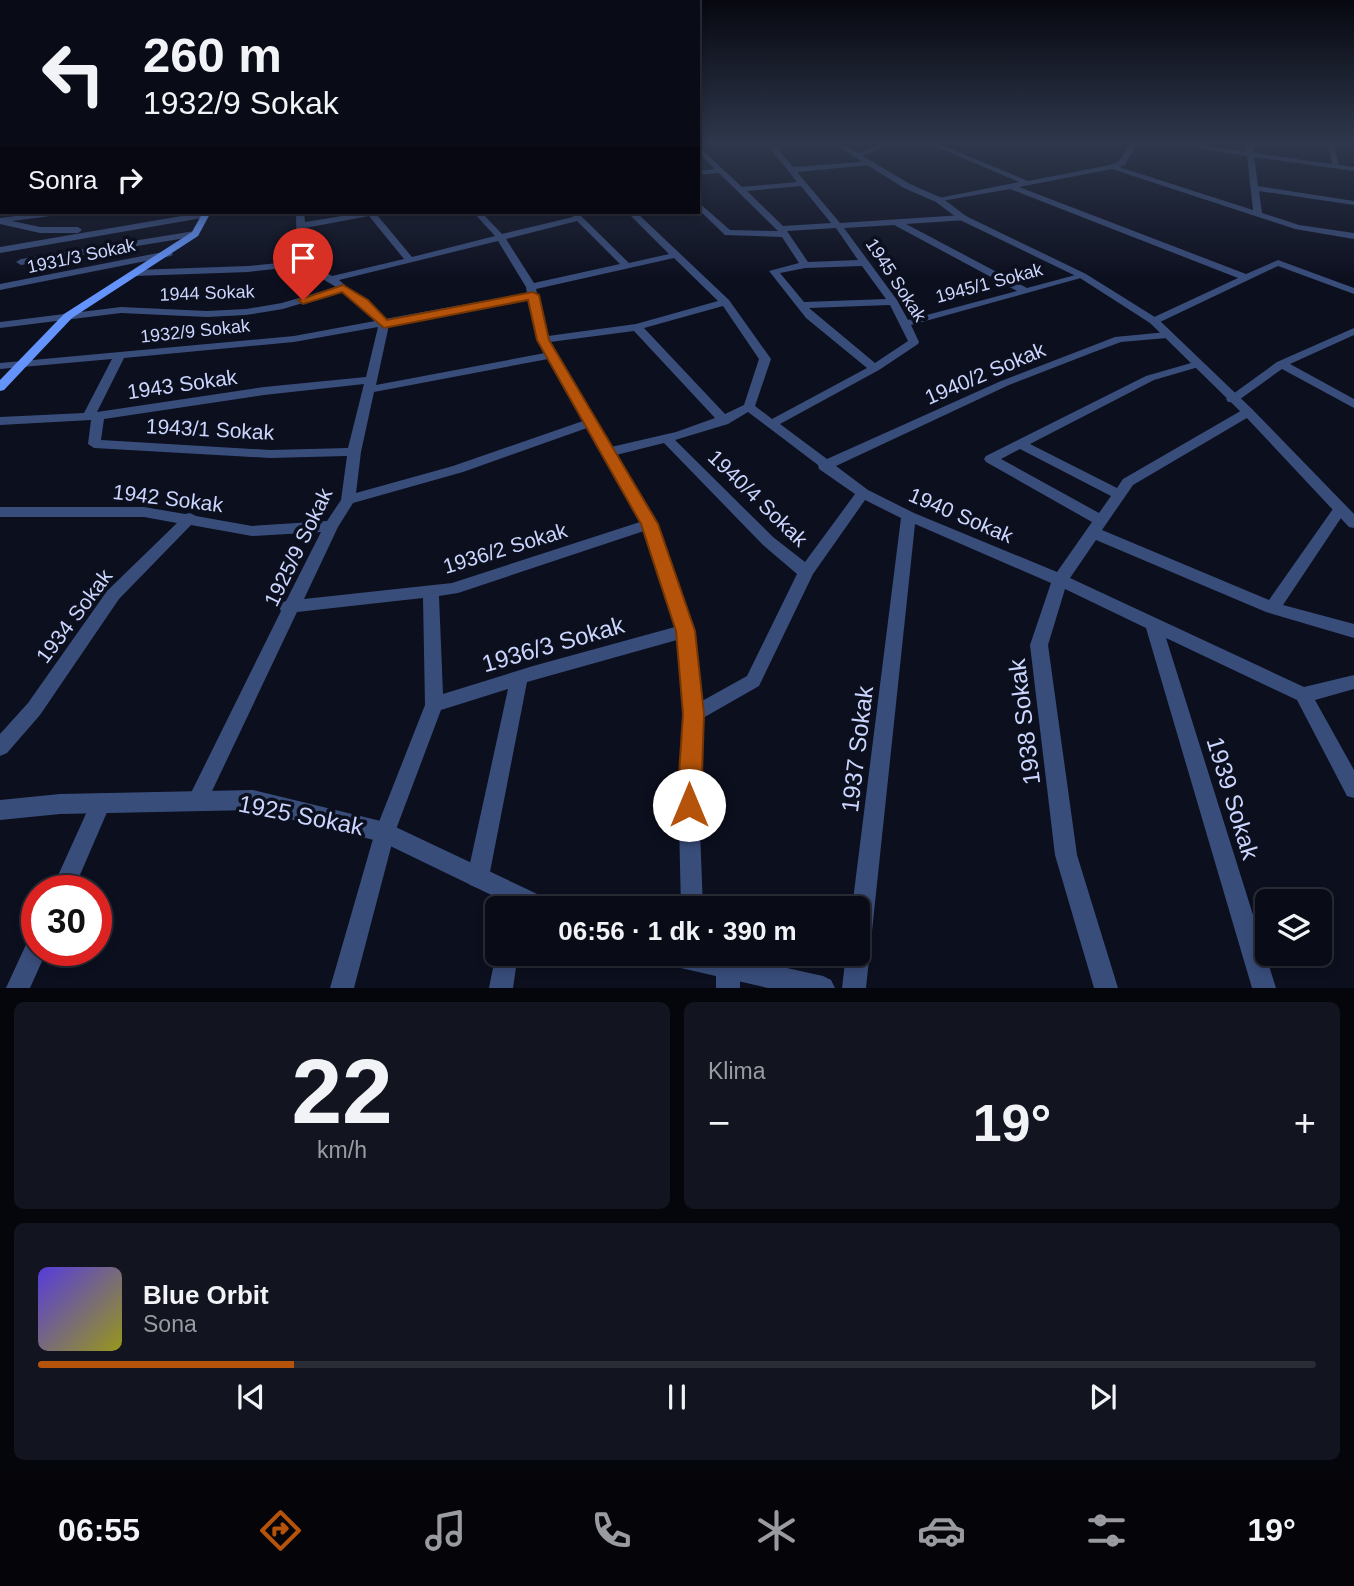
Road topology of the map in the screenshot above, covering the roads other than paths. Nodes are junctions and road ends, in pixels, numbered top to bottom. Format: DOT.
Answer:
graph roads {
  1 [pos="753,188"];
  2 [pos="806,188"];
  3 [pos="917,188"];
  4 [pos="1006,188"];
  5 [pos="1015,188"];
  6 [pos="1176,188"];
  7 [pos="1257,188"];
  8 [pos="742,189"];
  9 [pos="939,200"];
  10 [pos="1354,203"];
  11 [pos="700,206"];
  12 [pos="51,214"];
  13 [pos="166,214"];
  14 [pos="206,214"];
  15 [pos="354,214"];
  16 [pos="376,214"];
  17 [pos="479,214"];
  18 [pos="633,214"];
  19 [pos="576,215"];
  20 [pos="1258,215"];
  21 [pos="963,218"];
  22 [pos="300,219"];
  23 [pos="0,221"];
  24 [pos="898,223"];
  25 [pos="839,227"];
  26 [pos="40,230"];
  27 [pos="782,232"];
  28 [pos="195,234"];
  29 [pos="1354,236"];
  30 [pos="500,237"];
  31 [pos="27,246"];
  32 [pos="0,250"];
  33 [pos="168,254"];
  34 [pos="676,255"];
  35 [pos="410,260"];
  36 [pos="21,262"];
  37 [pos="302,262"];
  38 [pos="865,263"];
  39 [pos="805,265"];
  40 [pos="627,266"];
  41 [pos="134,273"];
  42 [pos="1083,276"];
  43 [pos="1247,278"];
  44 [pos="338,284"];
  45 [pos="13,286"];
  46 [pos="0,287"];
  47 [pos="1023,290"];
  48 [pos="1354,290"];
  49 [pos="532,291"];
  50 [pos="725,302"];
  51 [pos="893,302"];
  52 [pos="800,305"];
  53 [pos="68,316"];
  54 [pos="1154,321"];
  55 [pos="384,324"];
  56 [pos="904,324"];
  57 [pos="0,325"];
  58 [pos="637,327"];
  59 [pos="1354,331"];
  60 [pos="1167,335"];
  61 [pos="543,340"];
  62 [pos="552,355"];
  63 [pos="119,357"];
  64 [pos="25,364"];
  65 [pos="1198,364"];
  66 [pos="1281,364"];
  67 [pos="0,366"];
  68 [pos="875,368"];
  69 [pos="370,384"];
  70 [pos="0,387"];
  71 [pos="1232,399"];
  72 [pos="1354,404"];
  73 [pos="749,407"];
  74 [pos="1248,412"];
  75 [pos="94,416"];
  76 [pos="0,421"];
  77 [pos="724,421"];
  78 [pos="592,422"];
  79 [pos="770,425"];
  80 [pos="667,439"];
  81 [pos="1020,444"];
  82 [pos="354,452"];
  83 [pos="609,452"];
  84 [pos="824,466"];
  85 [pos="863,493"];
  86 [pos="1119,495"];
  87 [pos="348,500"];
  88 [pos="1340,509"];
  89 [pos="7,513"];
  90 [pos="909,516"];
  91 [pos="190,518"];
  92 [pos="1354,523"];
  93 [pos="649,524"];
  94 [pos="331,526"];
  95 [pos="1096,526"];
  96 [pos="0,527"];
  97 [pos="806,572"];
  98 [pos="1060,580"];
  99 [pos="431,592"];
  100 [pos="289,607"];
  101 [pos="1272,608"];
  102 [pos="1153,623"];
  103 [pos="685,631"];
  104 [pos="1354,631"];
  105 [pos="519,678"];
  106 [pos="1354,682"];
  107 [pos="1303,695"];
  108 [pos="435,705"];
  109 [pos="694,714"];
  110 [pos="0,747"];
  111 [pos="1354,789"];
  112 [pos="197,801"];
  113 [pos="101,803"];
  114 [pos="0,810"];
  115 [pos="385,832"];
  116 [pos="69,875"];
  117 [pos="478,877"];
  118 [pos="506,896"];
  119 [pos="692,896"];
  120 [pos="28,966"];
  121 [pos="504,966"];
  122 [pos="706,966"];
  123 [pos="728,978"];
  124 [pos="18,988"];
  125 [pos="342,988"];
  126 [pos="501,988"];
  127 [pos="823,988"];
  128 [pos="854,988"];
  129 [pos="1106,988"];
  130 [pos="1264,988"];
  1 -- 8 [label="street"];
  2 -- 25 [label="street, 1945 Sokak"];
  3 -- 9 [label="street"];
  4 -- 9 [label="street"];
  5 -- 43 [label="street"];
  6 -- 20 [label="street"];
  7 -- 10 [label="street"];
  7 -- 20 [label="street"];
  8 -- 27 [label="street"];
  9 -- 21 [label="street"];
  11 -- 27 [label="street"];
  12 -- 23 [label="street"];
  13 -- 26 [label="street"];
  14 -- 28 [label="main road"];
  14 -- 31 [label="street"];
  15 -- 22 [label="street"];
  16 -- 35 [label="street"];
  17 -- 30 [label="street"];
  18 -- 34 [label="street"];
  19 -- 30 [label="street, 1944 Sokak"];
  19 -- 40 [label="street"];
  20 -- 29 [label="street"];
  21 -- 24 [label="street"];
  21 -- 42 [label="street"];
  22 -- 37 [label="street"];
  23 -- 26 [label="street"];
  24 -- 25 [label="street"];
  24 -- 47 [label="street"];
  25 -- 27 [label="street"];
  25 -- 38 [label="street, 1945 Sokak"];
  26 -- 31 [label="street"];
  27 -- 39 [label="street"];
  28 -- 33 [label="main road"];
  28 -- 36 [label="street"];
  30 -- 35 [label="street, 1944 Sokak"];
  30 -- 49 [label="street"];
  31 -- 32 [label="street"];
  31 -- 36 [label="street"];
  33 -- 41 [label="main road"];
  33 -- 45 [label="street, 1931/3 Sokak"];
  34 -- 40 [label="street, 1932/9 Sokak"];
  34 -- 50 [label="street"];
  35 -- 44 [label="street, 1944 Sokak"];
  36 -- 45 [label="street"];
  37 -- 41 [label="street"];
  37 -- 44 [label="street"];
  38 -- 39 [label="street"];
  38 -- 51 [label="street, 1945 Sokak"];
  39 -- 52 [label="street"];
  40 -- 49 [label="street, 1932/9 Sokak"];
  41 -- 53 [label="main road"];
  42 -- 47 [label="street, 1945/1 Sokak"];
  42 -- 54 [label="street"];
  43 -- 48 [label="street"];
  43 -- 54 [label="street"];
  44 -- 53 [label="street, 1944 Sokak"];
  44 -- 55 [label="street"];
  45 -- 46 [label="street, 1931/3 Sokak"];
  47 -- 56 [label="street, 1945/1 Sokak"];
  49 -- 55 [label="street, 1932/9 Sokak"];
  49 -- 61 [label="street"];
  50 -- 58 [label="street"];
  50 -- 73 [label="street"];
  51 -- 52 [label="street"];
  51 -- 56 [label="street, 1945 Sokak"];
  52 -- 68 [label="street"];
  53 -- 57 [label="street, 1944 Sokak"];
  53 -- 64 [label="main road"];
  54 -- 60 [label="street"];
  55 -- 63 [label="street, 1932/9 Sokak"];
  55 -- 69 [label="street, 1925/9 Sokak"];
  56 -- 68 [label="street, 1945 Sokak"];
  58 -- 61 [label="street"];
  58 -- 77 [label="street"];
  59 -- 66 [label="street"];
  60 -- 65 [label="street"];
  60 -- 84 [label="street, 1940/2 Sokak"];
  61 -- 62 [label="street"];
  62 -- 69 [label="street, 1943 Sokak"];
  62 -- 78 [label="street"];
  63 -- 64 [label="street, 1932/9 Sokak"];
  63 -- 75 [label="street"];
  64 -- 67 [label="street, 1932/9 Sokak"];
  64 -- 70 [label="main road"];
  65 -- 71 [label="street"];
  65 -- 81 [label="street"];
  66 -- 71 [label="street"];
  66 -- 72 [label="street"];
  68 -- 79 [label="street, 1945 Sokak"];
  69 -- 75 [label="street, 1943 Sokak"];
  69 -- 82 [label="street, 1925/9 Sokak"];
  71 -- 74 [label="street"];
  73 -- 77 [label="street"];
  73 -- 79 [label="street, 1940 Sokak"];
  74 -- 86 [label="street, 1938 Sokak"];
  74 -- 88 [label="street"];
  75 -- 76 [label="street, 1943 Sokak"];
  75 -- 82 [label="street, 1943/1 Sokak"];
  77 -- 80 [label="street"];
  78 -- 83 [label="street"];
  78 -- 87 [label="street"];
  79 -- 84 [label="street, 1940 Sokak"];
  80 -- 83 [label="street"];
  80 -- 97 [label="street, 1940/4 Sokak"];
  81 -- 86 [label="street"];
  81 -- 95 [label="street"];
  82 -- 87 [label="street, 1925/9 Sokak"];
  83 -- 93 [label="street"];
  84 -- 85 [label="street, 1940 Sokak"];
  85 -- 90 [label="street, 1940 Sokak"];
  85 -- 97 [label="street"];
  86 -- 95 [label="street, 1938 Sokak"];
  87 -- 94 [label="street, 1925/9 Sokak"];
  88 -- 92 [label="street"];
  88 -- 101 [label="street"];
  89 -- 91 [label="street, 1942 Sokak"];
  89 -- 96 [label="street"];
  90 -- 98 [label="street, 1940 Sokak"];
  90 -- 128 [label="street, 1937 Sokak"];
  91 -- 94 [label="street, 1942 Sokak"];
  91 -- 110 [label="street, 1934 Sokak"];
  93 -- 99 [label="street, 1936/2 Sokak"];
  93 -- 103 [label="street"];
  94 -- 100 [label="street, 1925/9 Sokak"];
  95 -- 98 [label="street, 1938 Sokak"];
  95 -- 101 [label="street"];
  97 -- 109 [label="street, 1940/4 Sokak"];
  98 -- 102 [label="street, 1940 Sokak"];
  98 -- 129 [label="street, 1938 Sokak"];
  99 -- 100 [label="street, 1936/2 Sokak"];
  99 -- 108 [label="street"];
  100 -- 112 [label="street, 1925/9 Sokak"];
  101 -- 104 [label="street"];
  102 -- 107 [label="street, 1940 Sokak"];
  102 -- 130 [label="street, 1939 Sokak"];
  103 -- 105 [label="street, 1936/3 Sokak"];
  103 -- 109 [label="street"];
  105 -- 108 [label="street, 1936/3 Sokak"];
  105 -- 117 [label="street"];
  106 -- 107 [label="street"];
  107 -- 111 [label="street"];
  108 -- 115 [label="street"];
  109 -- 119 [label="street"];
  112 -- 113 [label="street, 1925 Sokak"];
  112 -- 115 [label="street, 1925 Sokak"];
  113 -- 114 [label="street, 1925 Sokak"];
  113 -- 116 [label="street"];
  115 -- 117 [label="street, 1925 Sokak"];
  115 -- 125 [label="street"];
  117 -- 118 [label="street, 1925 Sokak"];
  120 -- 124 [label="street"];
  121 -- 126 [label="street"];
  122 -- 123 [label="street"];
  123 -- 127 [label="street"];
}
